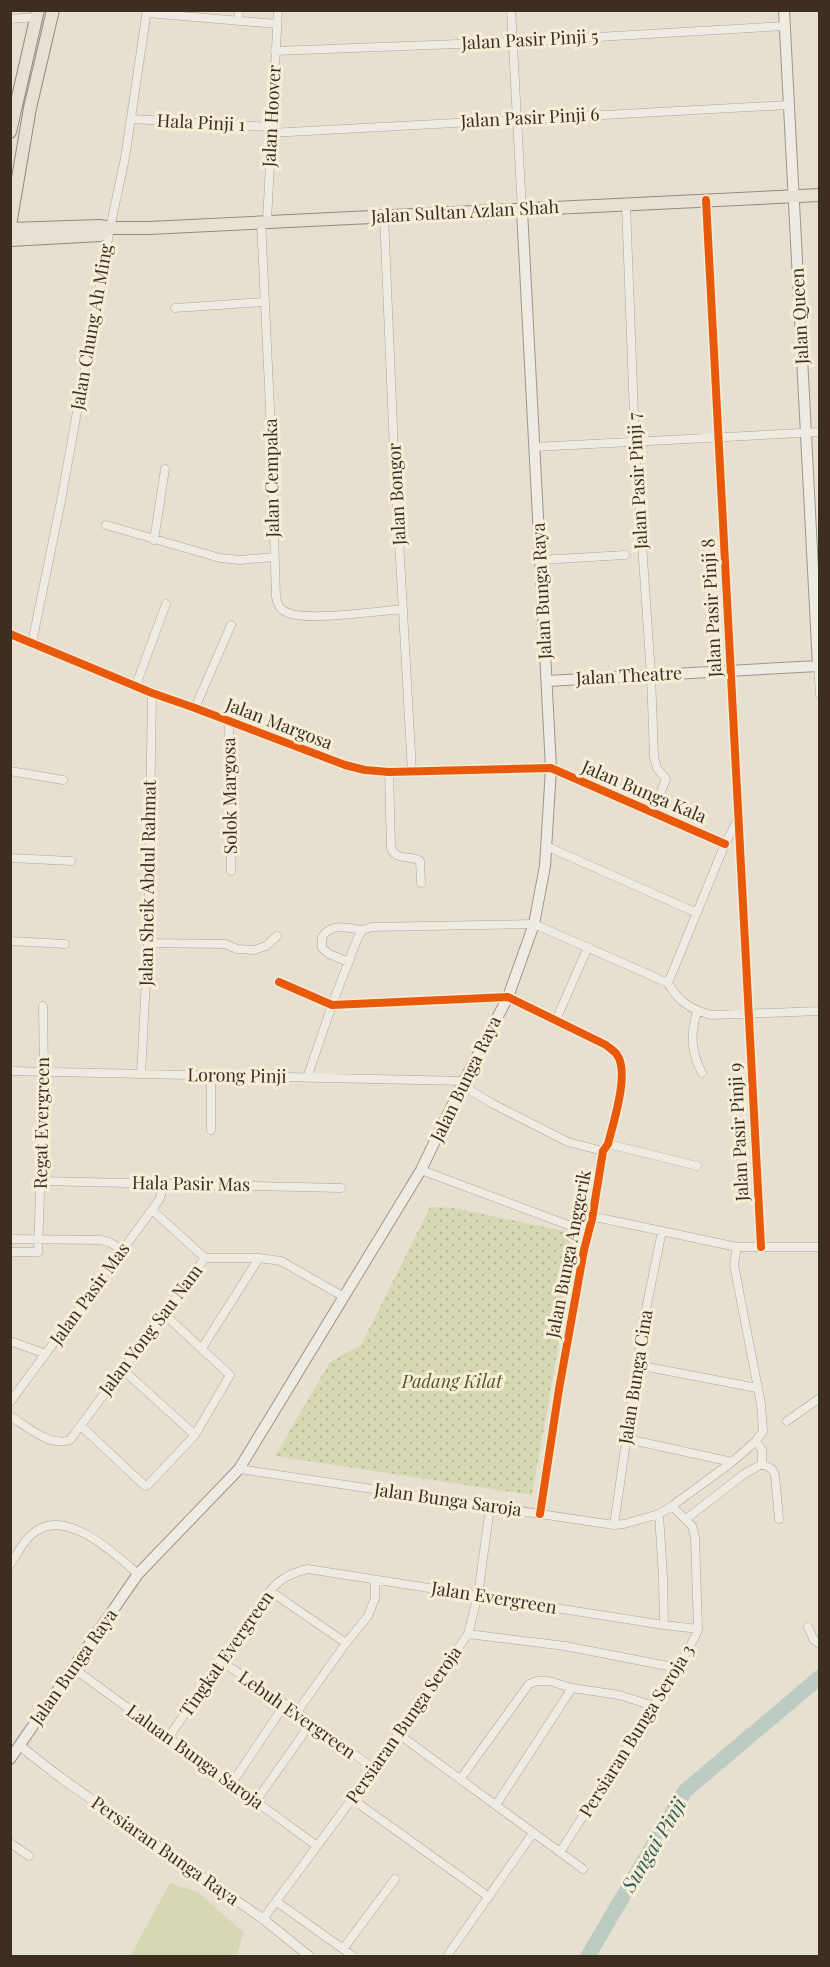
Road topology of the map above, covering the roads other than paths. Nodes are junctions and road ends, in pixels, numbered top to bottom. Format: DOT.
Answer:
graph roads {
  1 [pos="53,10"];
  2 [pos="239,10"];
  3 [pos="278,10"];
  4 [pos="511,10"];
  5 [pos="784,10"];
  6 [pos="147,12"];
  7 [pos="37,14"];
  8 [pos="10,19"];
  9 [pos="238,21"];
  10 [pos="276,24"];
  11 [pos="785,26"];
  12 [pos="513,42"];
  13 [pos="275,51"];
  14 [pos="789,105"];
  15 [pos="132,119"];
  16 [pos="517,119"];
  17 [pos="270,130"];
  18 [pos="10,132"];
  19 [pos="819,195"];
  20 [pos="794,196"];
  21 [pos="706,200"];
  22 [pos="626,204"];
  23 [pos="522,210"];
  24 [pos="384,216"];
  25 [pos="264,221"];
  26 [pos="10,227"];
  27 [pos="110,228"];
  28 [pos="10,240"];
  29 [pos="264,302"];
  30 [pos="175,309"];
  31 [pos="819,432"];
  32 [pos="806,433"];
  33 [pos="718,437"];
  34 [pos="635,442"];
  35 [pos="534,447"];
  36 [pos="165,469"];
  37 [pos="106,525"];
  38 [pos="154,540"];
  39 [pos="626,555"];
  40 [pos="274,557"];
  41 [pos="540,560"];
  42 [pos="166,604"];
  43 [pos="403,609"];
  44 [pos="231,625"];
  45 [pos="10,634"];
  46 [pos="32,643"];
  47 [pos="819,666"];
  48 [pos="731,671"];
  49 [pos="651,675"];
  50 [pos="547,681"];
  51 [pos="136,685"];
  52 [pos="152,693"];
  53 [pos="819,694"];
  54 [pos="195,708"];
  55 [pos="229,720"];
  56 [pos="551,768"];
  57 [pos="10,771"];
  58 [pos="389,772"];
  59 [pos="412,772"];
  60 [pos="63,780"];
  61 [pos="653,812"];
  62 [pos="738,820"];
  63 [pos="725,844"];
  64 [pos="546,846"];
  65 [pos="10,858"];
  66 [pos="70,861"];
  67 [pos="231,871"];
  68 [pos="421,883"];
  69 [pos="697,913"];
  70 [pos="534,924"];
  71 [pos="363,930"];
  72 [pos="277,936"];
  73 [pos="10,941"];
  74 [pos="148,943"];
  75 [pos="65,944"];
  76 [pos="588,947"];
  77 [pos="349,962"];
  78 [pos="279,982"];
  79 [pos="668,982"];
  80 [pos="508,997"];
  81 [pos="332,1005"];
  82 [pos="43,1006"];
  83 [pos="819,1011"];
  84 [pos="698,1012"];
  85 [pos="748,1015"];
  86 [pos="556,1020"];
  87 [pos="10,1071"];
  88 [pos="44,1071"];
  89 [pos="702,1073"];
  90 [pos="141,1074"];
  91 [pos="211,1075"];
  92 [pos="307,1078"];
  93 [pos="464,1081"];
  94 [pos="211,1130"];
  95 [pos="606,1148"];
  96 [pos="697,1166"];
  97 [pos="421,1170"];
  98 [pos="40,1181"];
  99 [pos="165,1183"];
  100 [pos="341,1188"];
  101 [pos="152,1210"];
  102 [pos="592,1219"];
  103 [pos="662,1231"];
  104 [pos="10,1239"];
  105 [pos="39,1239"];
  106 [pos="737,1247"];
  107 [pos="760,1247"];
  108 [pos="819,1247"];
  109 [pos="123,1250"];
  110 [pos="10,1252"];
  111 [pos="205,1258"];
  112 [pos="259,1258"];
  113 [pos="344,1297"];
  114 [pos="164,1314"];
  115 [pos="10,1341"];
  116 [pos="202,1348"];
  117 [pos="46,1354"];
  118 [pos="637,1365"];
  119 [pos="122,1369"];
  120 [pos="757,1388"];
  121 [pos="819,1398"];
  122 [pos="10,1402"];
  123 [pos="10,1416"];
  124 [pos="787,1421"];
  125 [pos="81,1426"];
  126 [pos="195,1435"];
  127 [pos="627,1439"];
  128 [pos="756,1441"];
  129 [pos="732,1462"];
  130 [pos="762,1464"];
  131 [pos="239,1469"];
  132 [pos="672,1506"];
  133 [pos="490,1507"];
  134 [pos="540,1514"];
  135 [pos="659,1514"];
  136 [pos="686,1519"];
  137 [pos="779,1519"];
  138 [pos="614,1524"];
  139 [pos="10,1565"];
  140 [pos="290,1573"];
  141 [pos="138,1574"];
  142 [pos="375,1580"];
  143 [pos="270,1591"];
  144 [pos="478,1595"];
  145 [pos="664,1626"];
  146 [pos="808,1627"];
  147 [pos="698,1629"];
  148 [pos="468,1634"];
  149 [pos="346,1643"];
  150 [pos="819,1644"];
  151 [pos="222,1662"];
  152 [pos="73,1668"];
  153 [pos="678,1668"];
  154 [pos="572,1688"];
  155 [pos="285,1704"];
  156 [pos="654,1706"];
  157 [pos="297,1712"];
  158 [pos="311,1723"];
  159 [pos="398,1733"];
  160 [pos="168,1738"];
  161 [pos="20,1746"];
  162 [pos="10,1759"];
  163 [pos="373,1768"];
  164 [pos="461,1778"];
  165 [pos="232,1783"];
  166 [pos="352,1799"];
  167 [pos="256,1801"];
  168 [pos="496,1805"];
  169 [pos="533,1833"];
  170 [pos="10,1843"];
  171 [pos="317,1846"];
  172 [pos="560,1852"];
  173 [pos="29,1856"];
  174 [pos="584,1869"];
  175 [pos="395,1879"];
  176 [pos="489,1897"];
  177 [pos="277,1902"];
  178 [pos="263,1920"];
  179 [pos="343,1949"];
  180 [pos="309,1956"];
  181 [pos="353,1956"];
  182 [pos="447,1956"];
  1 -- 26 [label="main road"];
  2 -- 9 [label="street"];
  3 -- 10 [label="street, Jalan Hoover"];
  4 -- 12 [label="street"];
  5 -- 11 [label="main road, Jalan Queen"];
  6 -- 9 [label="street"];
  6 -- 15 [label="street, Jalan Chung Ah Ming"];
  7 -- 8 [label="street"];
  7 -- 18 [label="main road"];
  9 -- 10 [label="street"];
  10 -- 13 [label="street, Jalan Hoover"];
  11 -- 12 [label="street, Jalan Pasir Pinji 5"];
  11 -- 14 [label="main road, Jalan Queen"];
  12 -- 13 [label="street, Jalan Pasir Pinji 5"];
  12 -- 16 [label="street"];
  13 -- 17 [label="street, Jalan Hoover"];
  14 -- 16 [label="street, Jalan Pasir Pinji 6"];
  14 -- 20 [label="main road, Jalan Queen"];
  15 -- 17 [label="street, Hala Pinji 1"];
  15 -- 27 [label="street, Jalan Chung Ah Ming"];
  16 -- 17 [label="street, Jalan Pasir Pinji 6"];
  16 -- 23 [label="street"];
  17 -- 25 [label="street, Jalan Hoover"];
  19 -- 20 [label="main road, Jalan Sultan Azlan Shah"];
  20 -- 21 [label="main road, Jalan Sultan Azlan Shah"];
  20 -- 32 [label="main road, Jalan Queen"];
  21 -- 22 [label="main road, Jalan Sultan Azlan Shah"];
  21 -- 33 [label="street, Jalan Pasir Pinji 8"];
  22 -- 23 [label="main road, Jalan Sultan Azlan Shah"];
  22 -- 34 [label="street, Jalan Pasir Pinji 7"];
  23 -- 24 [label="main road, Jalan Sultan Azlan Shah"];
  23 -- 35 [label="main road, Jalan Bunga Raya"];
  24 -- 25 [label="main road, Jalan Sultan Azlan Shah"];
  24 -- 43 [label="street, Jalan Bongor"];
  25 -- 27 [label="main road, Jalan Sultan Azlan Shah"];
  25 -- 29 [label="street, Jalan Cempaka"];
  26 -- 27 [label="main road, Jalan Sultan Azlan Shah"];
  27 -- 28 [label="main road, Jalan Sultan Azlan Shah"];
  27 -- 46 [label="street, Jalan Chung Ah Ming"];
  29 -- 30 [label="street"];
  29 -- 40 [label="street, Jalan Cempaka"];
  31 -- 32 [label="street"];
  32 -- 33 [label="street"];
  32 -- 47 [label="main road, Jalan Queen"];
  33 -- 34 [label="street"];
  33 -- 48 [label="street, Jalan Pasir Pinji 8"];
  34 -- 35 [label="street"];
  34 -- 49 [label="street, Jalan Pasir Pinji 7"];
  35 -- 41 [label="main road, Jalan Bunga Raya"];
  36 -- 38 [label="street"];
  37 -- 38 [label="street"];
  38 -- 40 [label="street"];
  39 -- 41 [label="street"];
  40 -- 43 [label="street, Jalan Cempaka"];
  41 -- 50 [label="main road, Jalan Bunga Raya"];
  42 -- 51 [label="street"];
  43 -- 59 [label="street, Jalan Bongor"];
  44 -- 54 [label="street"];
  45 -- 46 [label="street, Jalan Margosa"];
  46 -- 51 [label="street, Jalan Margosa"];
  47 -- 48 [label="main road, Jalan Theatre"];
  47 -- 53 [label="street, Jalan Queen"];
  48 -- 49 [label="main road, Jalan Theatre"];
  48 -- 62 [label="street, Jalan Pasir Pinji 8"];
  49 -- 50 [label="main road, Jalan Theatre"];
  49 -- 61 [label="street, Jalan Pasir Pinji 7"];
  50 -- 56 [label="main road, Jalan Bunga Raya"];
  51 -- 52 [label="street, Jalan Margosa"];
  52 -- 54 [label="street, Jalan Margosa"];
  52 -- 74 [label="street, Jalan Sheik Abdul Rahmat"];
  54 -- 55 [label="street, Jalan Margosa"];
  55 -- 58 [label="street, Jalan Margosa"];
  55 -- 67 [label="street, Solok Margosa"];
  56 -- 59 [label="street, Jalan Margosa"];
  56 -- 61 [label="street, Jalan Bunga Kala"];
  56 -- 64 [label="main road, Jalan Bunga Raya"];
  57 -- 60 [label="street"];
  58 -- 59 [label="street, Jalan Margosa"];
  58 -- 68 [label="street"];
  61 -- 63 [label="street, Jalan Bunga Kala"];
  62 -- 63 [label="street"];
  62 -- 85 [label="street, Jalan Pasir Pinji 8"];
  63 -- 69 [label="street"];
  64 -- 69 [label="street"];
  64 -- 70 [label="main road, Jalan Bunga Raya"];
  65 -- 66 [label="street"];
  69 -- 79 [label="street"];
  70 -- 71 [label="street"];
  70 -- 76 [label="street"];
  70 -- 80 [label="main road, Jalan Bunga Raya"];
  71 -- 77 [label="street"];
  71 -- 77 [label="street"];
  72 -- 74 [label="street"];
  73 -- 75 [label="street"];
  74 -- 90 [label="street, Jalan Sheik Abdul Rahmat"];
  76 -- 79 [label="street"];
  76 -- 86 [label="street"];
  77 -- 81 [label="street"];
  78 -- 81 [label="street"];
  79 -- 84 [label="street"];
  80 -- 81 [label="street"];
  80 -- 86 [label="street, Jalan Bunga Anggerik"];
  80 -- 93 [label="main road, Jalan Bunga Raya"];
  81 -- 92 [label="street"];
  82 -- 88 [label="street, Regat Evergreen"];
  83 -- 85 [label="street"];
  84 -- 85 [label="street"];
  84 -- 89 [label="street"];
  85 -- 107 [label="street, Jalan Pasir Pinji 9"];
  86 -- 95 [label="street, Jalan Bunga Anggerik"];
  87 -- 88 [label="street, Lorong Pinji"];
  88 -- 90 [label="street, Lorong Pinji"];
  88 -- 98 [label="street, Regat Evergreen"];
  90 -- 91 [label="street, Lorong Pinji"];
  91 -- 92 [label="street, Lorong Pinji"];
  91 -- 94 [label="street"];
  92 -- 93 [label="street, Lorong Pinji"];
  93 -- 95 [label="street"];
  93 -- 97 [label="main road, Jalan Bunga Raya"];
  95 -- 96 [label="street"];
  95 -- 102 [label="street, Jalan Bunga Anggerik"];
  97 -- 102 [label="street"];
  97 -- 113 [label="main road, Jalan Bunga Raya"];
  98 -- 99 [label="street, Hala Pasir Mas"];
  98 -- 105 [label="street, Regat Evergreen"];
  99 -- 100 [label="street, Hala Pasir Mas"];
  99 -- 101 [label="street, Jalan Pasir Mas"];
  101 -- 109 [label="street, Jalan Pasir Mas"];
  101 -- 111 [label="street"];
  102 -- 103 [label="street"];
  102 -- 134 [label="street, Jalan Bunga Anggerik"];
  103 -- 106 [label="street"];
  103 -- 118 [label="street, Jalan Bunga Cina"];
  104 -- 105 [label="street"];
  105 -- 109 [label="street"];
  105 -- 110 [label="street"];
  106 -- 107 [label="street"];
  106 -- 120 [label="street"];
  107 -- 108 [label="street"];
  109 -- 117 [label="street, Jalan Pasir Mas"];
  111 -- 112 [label="street, Jalan Yong Sau Nam"];
  111 -- 114 [label="street, Jalan Yong Sau Nam"];
  112 -- 113 [label="street, Jalan Yong Sau Nam"];
  112 -- 116 [label="street"];
  113 -- 131 [label="main road, Jalan Bunga Raya"];
  114 -- 116 [label="street"];
  114 -- 119 [label="street, Jalan Yong Sau Nam"];
  115 -- 117 [label="street"];
  116 -- 126 [label="street"];
  117 -- 122 [label="street, Jalan Pasir Mas"];
  118 -- 120 [label="street"];
  118 -- 127 [label="street, Jalan Bunga Cina"];
  119 -- 125 [label="street, Jalan Yong Sau Nam"];
  119 -- 126 [label="street"];
  120 -- 128 [label="street"];
  121 -- 124 [label="street"];
  123 -- 125 [label="street, Jalan Yong Sau Nam"];
  125 -- 126 [label="street"];
  127 -- 129 [label="street"];
  127 -- 138 [label="street, Jalan Bunga Cina"];
  128 -- 129 [label="street, Jalan Bunga Saroja"];
  128 -- 130 [label="street"];
  129 -- 132 [label="street, Jalan Bunga Saroja"];
  130 -- 136 [label="street"];
  130 -- 137 [label="street"];
  131 -- 133 [label="street, Jalan Bunga Saroja"];
  131 -- 141 [label="main road, Jalan Bunga Raya"];
  132 -- 135 [label="street, Jalan Bunga Saroja"];
  132 -- 136 [label="street, Persiaran Bunga Seroja 3"];
  133 -- 134 [label="street, Jalan Bunga Saroja"];
  133 -- 144 [label="street, Persiaran Bunga Seroja"];
  134 -- 138 [label="street, Jalan Bunga Saroja"];
  135 -- 138 [label="street, Jalan Bunga Saroja"];
  135 -- 145 [label="street"];
  136 -- 147 [label="street, Persiaran Bunga Seroja 3"];
  139 -- 141 [label="street"];
  140 -- 142 [label="street, Jalan Evergreen"];
  140 -- 143 [label="street, Tingkat Evergreen"];
  141 -- 152 [label="main road, Jalan Bunga Raya"];
  142 -- 144 [label="street, Jalan Evergreen"];
  142 -- 149 [label="street"];
  143 -- 149 [label="street"];
  143 -- 151 [label="street, Tingkat Evergreen"];
  144 -- 145 [label="street, Jalan Evergreen"];
  144 -- 148 [label="street, Persiaran Bunga Seroja"];
  145 -- 147 [label="street, Jalan Evergreen"];
  146 -- 150 [label="street"];
  147 -- 153 [label="street, Persiaran Bunga Seroja 3"];
  148 -- 153 [label="street"];
  148 -- 159 [label="street, Persiaran Bunga Seroja"];
  149 -- 157 [label="street"];
  151 -- 155 [label="street, Lebuh Evergreen"];
  151 -- 160 [label="street, Tingkat Evergreen"];
  152 -- 160 [label="street, Laluan Bunga Saroja"];
  152 -- 161 [label="main road, Jalan Bunga Raya"];
  153 -- 156 [label="street, Persiaran Bunga Seroja 3"];
  154 -- 156 [label="street"];
  154 -- 164 [label="street"];
  154 -- 168 [label="street"];
  155 -- 157 [label="street, Lebuh Evergreen"];
  155 -- 165 [label="street"];
  156 -- 172 [label="street, Persiaran Bunga Seroja 3"];
  157 -- 158 [label="street, Lebuh Evergreen"];
  158 -- 163 [label="street, Lebuh Evergreen"];
  158 -- 167 [label="street"];
  159 -- 163 [label="street, Persiaran Bunga Seroja"];
  159 -- 164 [label="street"];
  160 -- 165 [label="street, Laluan Bunga Saroja"];
  161 -- 162 [label="main road, Jalan Bunga Raya"];
  161 -- 178 [label="street, Persiaran Bunga Raya"];
  163 -- 166 [label="street, Persiaran Bunga Seroja"];
  164 -- 168 [label="street"];
  165 -- 167 [label="street, Laluan Bunga Saroja"];
  166 -- 171 [label="street, Persiaran Bunga Seroja"];
  166 -- 176 [label="street"];
  167 -- 171 [label="street, Laluan Bunga Saroja"];
  168 -- 169 [label="street"];
  169 -- 172 [label="street"];
  169 -- 176 [label="street"];
  170 -- 173 [label="street"];
  171 -- 177 [label="street, Persiaran Bunga Seroja"];
  172 -- 174 [label="street"];
  175 -- 179 [label="street"];
  176 -- 182 [label="street"];
  177 -- 178 [label="street, Persiaran Bunga Seroja"];
  177 -- 179 [label="street"];
  178 -- 180 [label="street, Persiaran Bunga Raya"];
  179 -- 181 [label="street"];
}
